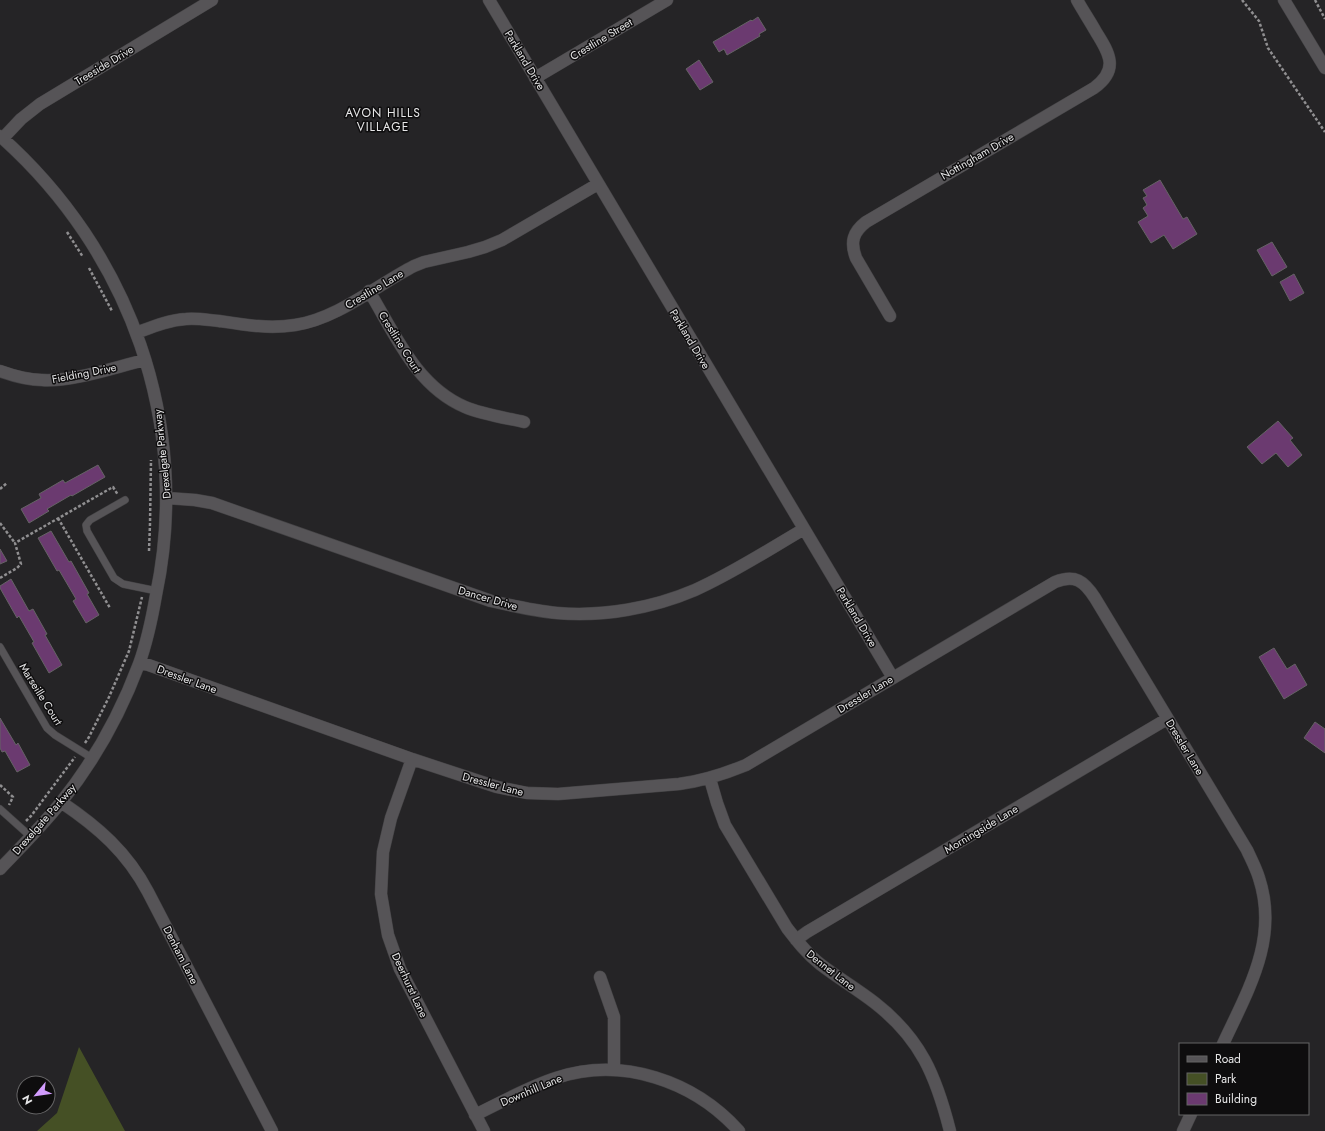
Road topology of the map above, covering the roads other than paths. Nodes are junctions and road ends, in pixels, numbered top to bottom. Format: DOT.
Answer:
graph roads {
  1 [pos="212,0"];
  2 [pos="489,0"];
  3 [pos="667,0"];
  4 [pos="1077,0"];
  5 [pos="1284,0"];
  6 [pos="1325,68"];
  7 [pos="536,78"];
  8 [pos="1,137"];
  9 [pos="598,184"];
  10 [pos="369,291"];
  11 [pos="890,316"];
  12 [pos="136,333"];
  13 [pos="145,360"];
  14 [pos="0,371"];
  15 [pos="524,422"];
  16 [pos="167,498"];
  17 [pos="124,501"];
  18 [pos="804,529"];
  19 [pos="157,591"];
  20 [pos="0,647"];
  21 [pos="140,662"];
  22 [pos="893,678"];
  23 [pos="1168,719"];
  24 [pos="92,758"];
  25 [pos="412,759"];
  26 [pos="710,779"];
  27 [pos="62,802"];
  28 [pos="2,811"];
  29 [pos="30,836"];
  30 [pos="0,869"];
  31 [pos="796,940"];
  32 [pos="600,978"];
  33 [pos="1223,1043"];
  34 [pos="614,1070"];
  35 [pos="475,1115"];
  36 [pos="1190,1115"];
  37 [pos="272,1131"];
  38 [pos="484,1131"];
  39 [pos="739,1131"];
  40 [pos="950,1131"];
  41 [pos="1183,1131"];
  1 -- 8 [label="street, Treeside Drive"];
  2 -- 7 [label="street, Parkland Drive"];
  3 -- 7 [label="street, Crestline Street"];
  4 -- 11 [label="street, Nottingham Drive"];
  5 -- 6 [label="street"];
  7 -- 9 [label="street, Parkland Drive"];
  8 -- 12 [label="street, Drexelgate Parkway"];
  9 -- 10 [label="street, Crestline Lane"];
  9 -- 18 [label="street, Parkland Drive"];
  10 -- 12 [label="street, Crestline Lane"];
  10 -- 15 [label="street, Crestline Court"];
  12 -- 13 [label="street, Drexelgate Parkway"];
  13 -- 14 [label="street, Fielding Drive"];
  13 -- 16 [label="street, Drexelgate Parkway"];
  16 -- 18 [label="street, Dancer Drive"];
  16 -- 19 [label="street, Drexelgate Parkway"];
  17 -- 19 [label="lane"];
  18 -- 22 [label="street, Parkland Drive"];
  19 -- 21 [label="street, Drexelgate Parkway"];
  20 -- 24 [label="lane, Marseille Court"];
  21 -- 24 [label="street, Drexelgate Parkway"];
  21 -- 25 [label="street, Dressler Lane"];
  22 -- 23 [label="street, Dressler Lane"];
  22 -- 26 [label="street, Dressler Lane"];
  23 -- 31 [label="street, Morningside Lane"];
  23 -- 33 [label="street, Dressler Lane"];
  24 -- 27 [label="street, Drexelgate Parkway"];
  25 -- 26 [label="street, Dressler Lane"];
  25 -- 35 [label="street, Deerhurst Lane"];
  26 -- 31 [label="street, Dennet Lane"];
  27 -- 29 [label="street, Drexelgate Parkway"];
  27 -- 37 [label="street, Denham Lane"];
  28 -- 29 [label="lane"];
  29 -- 30 [label="street, Drexelgate Parkway"];
  31 -- 40 [label="street, Dennet Lane"];
  32 -- 34 [label="street"];
  34 -- 35 [label="street, Downhill Lane"];
  34 -- 39 [label="street, Downhill Lane"];
  35 -- 38 [label="street, Deerhurst Lane"];
  36 -- 41 [label="street"];
}
